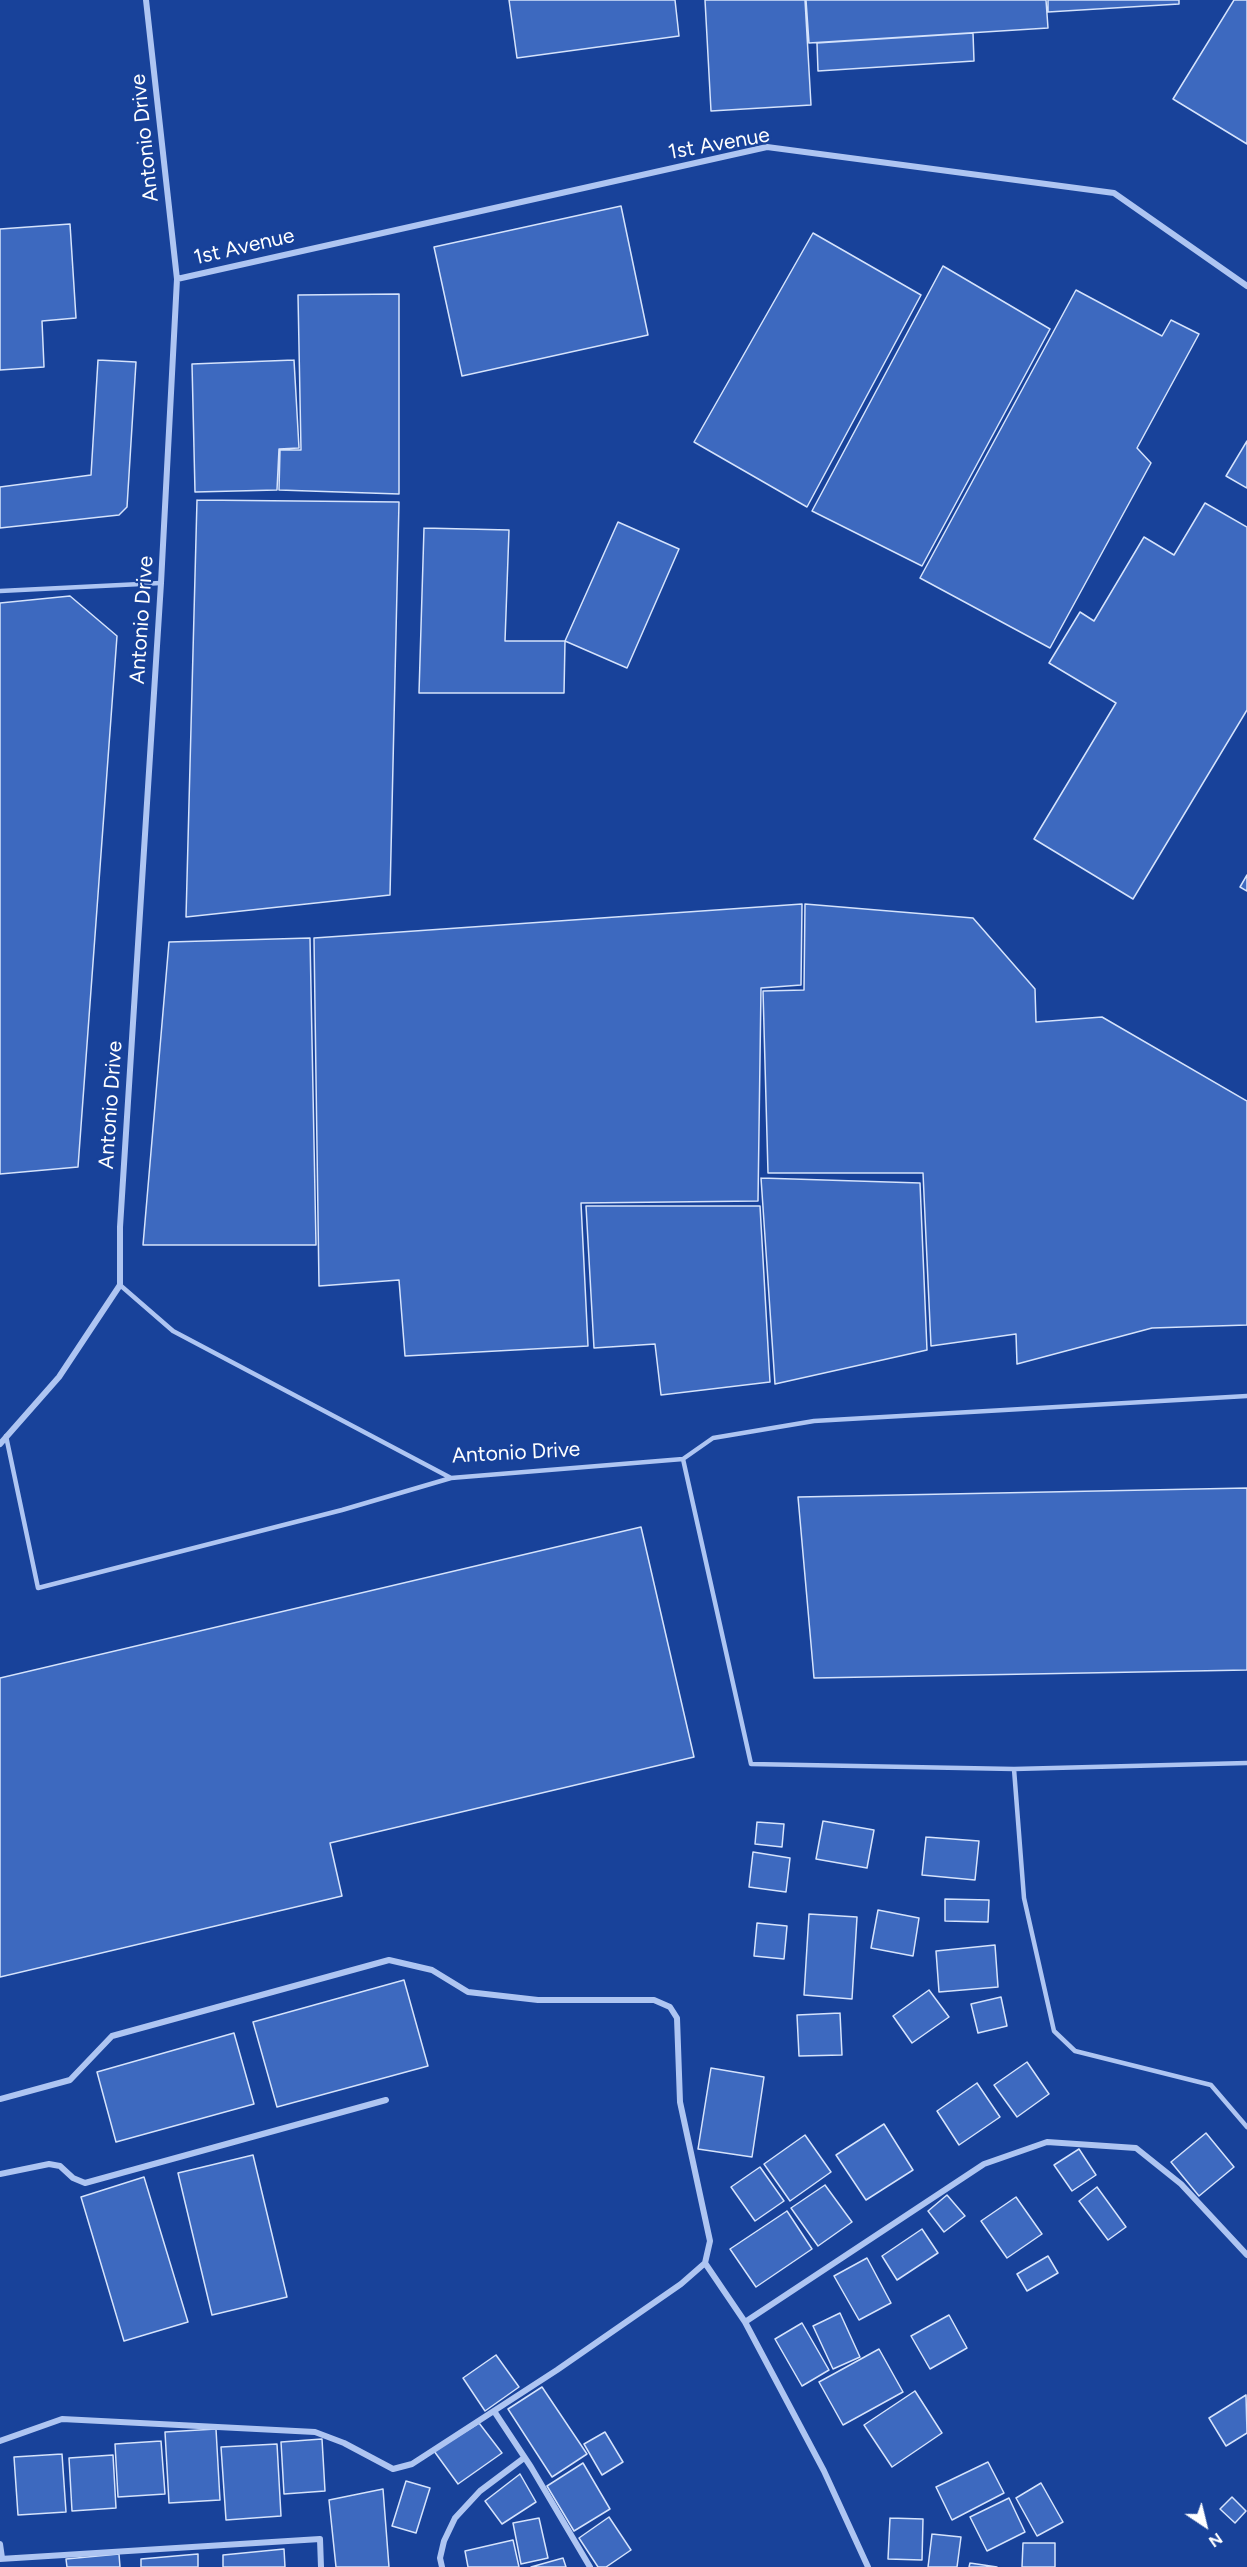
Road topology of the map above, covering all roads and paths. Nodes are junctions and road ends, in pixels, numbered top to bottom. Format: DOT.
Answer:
graph roads {
  1 [pos="146,0"];
  2 [pos="177,279"];
  3 [pos="1247,286"];
  4 [pos="161,583"];
  5 [pos="0,591"];
  6 [pos="120,1285"];
  7 [pos="1247,1396"];
  8 [pos="6,1436"];
  9 [pos="0,1444"];
  10 [pos="683,1459"];
  11 [pos="451,1478"];
  12 [pos="1247,1763"];
  13 [pos="1014,1769"];
  14 [pos="0,2099"];
  15 [pos="386,2100"];
  16 [pos="1247,2127"];
  17 [pos="0,2174"];
  18 [pos="1247,2255"];
  19 [pos="705,2263"];
  20 [pos="745,2322"];
  21 [pos="494,2410"];
  22 [pos="0,2441"];
  23 [pos="524,2458"];
  24 [pos="0,2544"];
  25 [pos="1,2558"];
  26 [pos="321,2567"];
  27 [pos="442,2567"];
  28 [pos="590,2567"];
  29 [pos="868,2567"];
  1 -- 2 [label="street, Antonio Drive"];
  2 -- 3 [label="street, 1st Avenue"];
  2 -- 4 [label="street, Antonio Drive"];
  4 -- 5 [label="lane"];
  4 -- 6 [label="street, Antonio Drive"];
  6 -- 8 [label="street"];
  6 -- 11 [label="lane, Antonio Drive"];
  7 -- 10 [label="lane"];
  8 -- 9 [label="street"];
  8 -- 11 [label="lane"];
  10 -- 11 [label="lane, Antonio Drive"];
  10 -- 13 [label="lane"];
  12 -- 13 [label="lane"];
  13 -- 16 [label="lane"];
  14 -- 19 [label="street"];
  15 -- 17 [label="street"];
  18 -- 20 [label="street"];
  19 -- 20 [label="street"];
  19 -- 21 [label="street"];
  20 -- 29 [label="street"];
  21 -- 22 [label="street"];
  21 -- 23 [label="street"];
  23 -- 27 [label="street"];
  23 -- 28 [label="street"];
  24 -- 25 [label="street"];
  25 -- 26 [label="street"];
}
